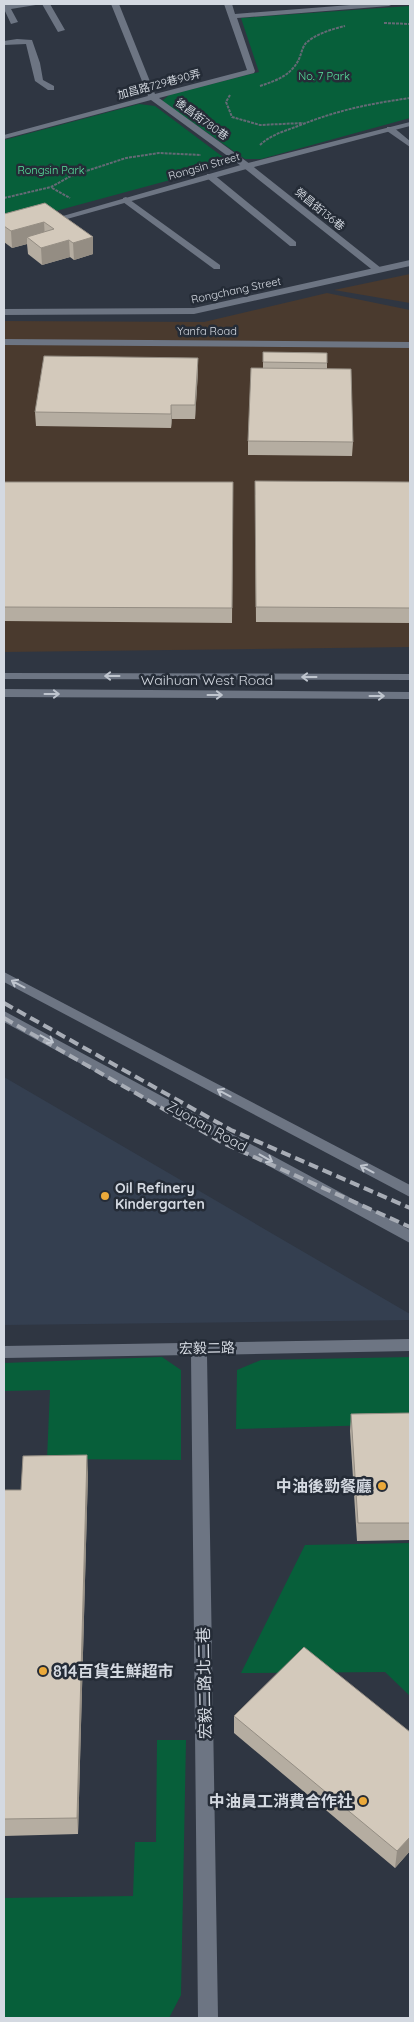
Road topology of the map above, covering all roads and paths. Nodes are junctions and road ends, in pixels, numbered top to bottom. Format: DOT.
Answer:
graph roads {
  1 [pos="39,4"];
  2 [pos="46,4"];
  3 [pos="116,4"];
  4 [pos="228,4"];
  5 [pos="389,4"];
  6 [pos="5,6"];
  7 [pos="233,16"];
  8 [pos="14,22"];
  9 [pos="378,23"];
  10 [pos="410,24"];
  11 [pos="349,25"];
  12 [pos="61,30"];
  13 [pos="4,43"];
  14 [pos="256,87"];
  15 [pos="51,88"];
  16 [pos="238,92"];
  17 [pos="152,97"];
  18 [pos="410,98"];
  19 [pos="306,123"];
  20 [pos="410,124"];
  21 [pos="390,129"];
  22 [pos="4,137"];
  23 [pos="410,145"];
  24 [pos="235,157"];
  25 [pos="247,166"];
  26 [pos="210,176"];
  27 [pos="4,198"];
  28 [pos="126,200"];
  29 [pos="39,224"];
  30 [pos="293,244"];
  31 [pos="410,263"];
  32 [pos="217,267"];
  33 [pos="378,270"];
  34 [pos="4,312"];
  35 [pos="4,342"];
  36 [pos="410,345"];
  37 [pos="4,676"];
  38 [pos="410,678"];
  39 [pos="4,694"];
  40 [pos="410,696"];
  41 [pos="4,976"];
  42 [pos="4,1016"];
  43 [pos="410,1192"];
  44 [pos="410,1237"];
  45 [pos="410,1345"];
  46 [pos="199,1348"];
  47 [pos="4,1352"];
  48 [pos="208,2018"];
  1 -- 6 [label="street"];
  2 -- 12 [label="street"];
  3 -- 17 [label="street"];
  4 -- 7 [label="street, 加昌路729巷90弄"];
  5 -- 7 [label="street"];
  6 -- 8 [label="street"];
  7 -- 17 [label="street, 加昌路729巷90弄"];
  9 -- 10 [label="path"];
  11 -- 14 [label="path"];
  13 -- 15 [label="street"];
  16 -- 19 [label="path"];
  17 -- 22 [label="street, 加昌路729巷90弄"];
  17 -- 24 [label="street, 後昌街780巷"];
  18 -- 19 [label="path"];
  19 -- 24 [label="path"];
  20 -- 21 [label="street, Rongsin Street"];
  21 -- 23 [label="street"];
  21 -- 25 [label="street, Rongsin Street"];
  24 -- 25 [label="street, 後昌街780巷"];
  24 -- 27 [label="path"];
  25 -- 26 [label="street, Rongsin Street"];
  25 -- 33 [label="street, 榮昌街136巷"];
  26 -- 28 [label="street, Rongsin Street"];
  26 -- 30 [label="street"];
  28 -- 29 [label="street, Rongsin Street"];
  28 -- 32 [label="street"];
  31 -- 33 [label="street, Rongchang Street"];
  33 -- 34 [label="street, Rongchang Street"];
  35 -- 36 [label="street, Yanfa Road"];
  38 -- 37 [label="street, Waihuan West Road, one-way"];
  39 -- 40 [label="street, Waihuan West Road, one-way"];
  43 -- 41 [label="street, one-way"];
  42 -- 44 [label="street, Zuonan Road, one-way"];
  45 -- 46 [label="street, 宏毅二路"];
  46 -- 47 [label="street, 宏毅二路"];
  46 -- 48 [label="street, 宏毅二路北二巷"];
}
